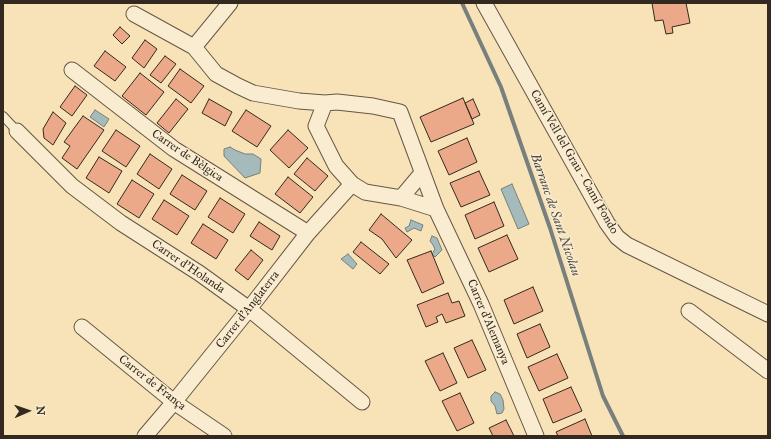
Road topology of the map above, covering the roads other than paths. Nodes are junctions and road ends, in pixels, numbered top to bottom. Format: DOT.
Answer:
graph roads {
  1 [pos="230,3"];
  2 [pos="484,3"];
  3 [pos="134,14"];
  4 [pos="194,47"];
  5 [pos="72,70"];
  6 [pos="299,101"];
  7 [pos="325,103"];
  8 [pos="3,116"];
  9 [pos="316,126"];
  10 [pos="17,131"];
  11 [pos="422,173"];
  12 [pos="352,184"];
  13 [pos="401,198"];
  14 [pos="436,209"];
  15 [pos="308,233"];
  16 [pos="249,309"];
  17 [pos="689,311"];
  18 [pos="768,314"];
  19 [pos="82,327"];
  20 [pos="768,371"];
  21 [pos="174,402"];
  22 [pos="362,402"];
  23 [pos="145,436"];
  24 [pos="224,436"];
  25 [pos="536,436"];
  1 -- 4 [label="street"];
  2 -- 18 [label="street, Camí Vell del Grau - Camí Fondo"];
  3 -- 4 [label="street"];
  4 -- 6 [label="street"];
  5 -- 15 [label="street, Carrer de Bèlgica"];
  6 -- 7 [label="street"];
  6 -- 9 [label="street"];
  7 -- 9 [label="street"];
  7 -- 11 [label="street"];
  8 -- 10 [label="lane"];
  9 -- 12 [label="street"];
  10 -- 16 [label="street, Carrer d'Holanda"];
  11 -- 13 [label="street"];
  11 -- 14 [label="street, Carrer d'Alemanya"];
  12 -- 13 [label="street"];
  12 -- 15 [label="street, Carrer d'Anglaterra"];
  13 -- 14 [label="street"];
  14 -- 25 [label="street, Carrer d'Alemanya"];
  15 -- 16 [label="street, Carrer d'Anglaterra"];
  16 -- 21 [label="street, Carrer d'Anglaterra"];
  16 -- 22 [label="street, Carrer d'Holanda"];
  17 -- 20 [label="street"];
  19 -- 21 [label="street, Carrer de França"];
  21 -- 23 [label="street, Carrer d'Anglaterra"];
  21 -- 24 [label="street, Carrer de França"];
}
